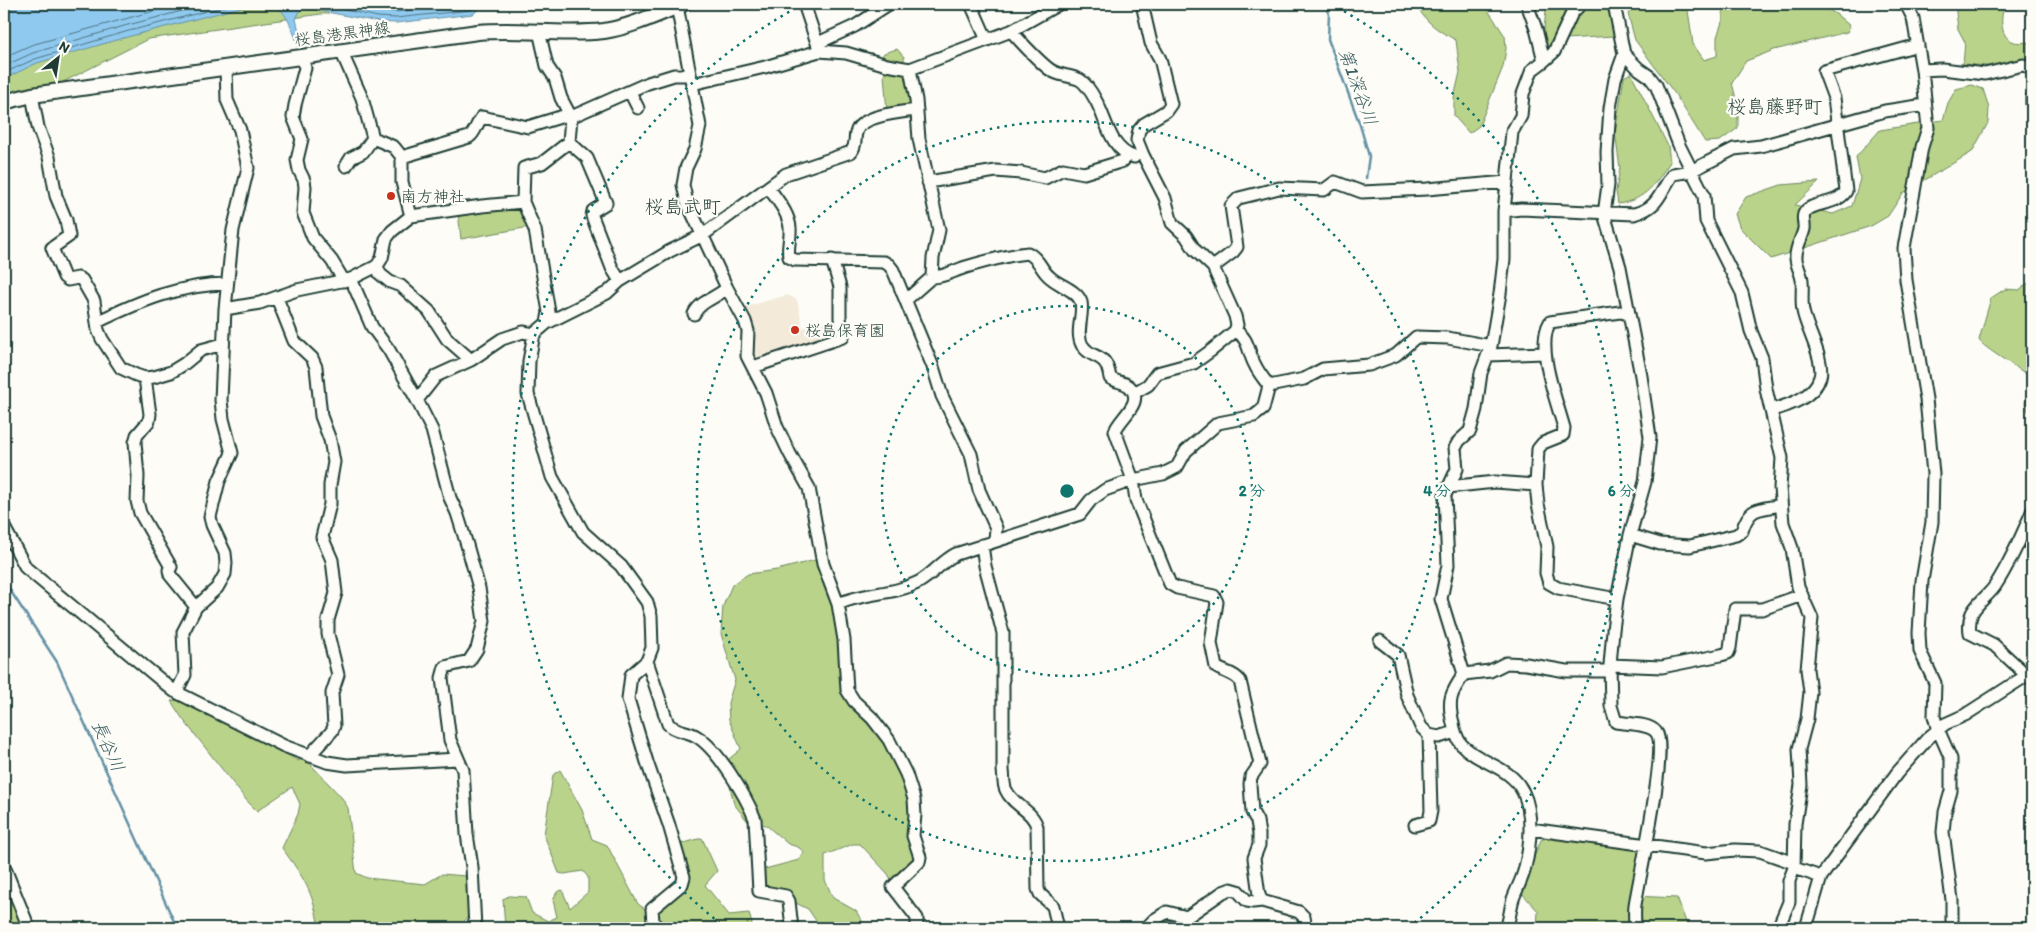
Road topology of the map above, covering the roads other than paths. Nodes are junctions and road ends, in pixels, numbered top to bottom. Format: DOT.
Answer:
graph roads {
  1 [pos="804,4"];
  2 [pos="889,4"];
  3 [pos="971,4"];
  4 [pos="1059,4"];
  5 [pos="1142,4"];
  6 [pos="1527,4"];
  7 [pos="1581,4"];
  8 [pos="1614,4"];
  9 [pos="1906,4"];
  10 [pos="680,5"];
  11 [pos="539,31"];
  12 [pos="1011,31"];
  13 [pos="987,40"];
  14 [pos="1918,45"];
  15 [pos="818,47"];
  16 [pos="341,51"];
  17 [pos="1624,54"];
  18 [pos="302,56"];
  19 [pos="1544,61"];
  20 [pos="226,68"];
  21 [pos="910,68"];
  22 [pos="2032,68"];
  23 [pos="1922,70"];
  24 [pos="690,80"];
  25 [pos="630,92"];
  26 [pos="32,95"];
  27 [pos="2032,98"];
  28 [pos="4,102"];
  29 [pos="1925,105"];
  30 [pos="2032,105"];
  31 [pos="638,108"];
  32 [pos="917,110"];
  33 [pos="570,116"];
  34 [pos="1836,125"];
  35 [pos="373,138"];
  36 [pos="569,142"];
  37 [pos="1127,155"];
  38 [pos="1143,155"];
  39 [pos="402,157"];
  40 [pos="346,162"];
  41 [pos="1691,171"];
  42 [pos="928,182"];
  43 [pos="1507,182"];
  44 [pos="769,188"];
  45 [pos="523,202"];
  46 [pos="1504,211"];
  47 [pos="1604,214"];
  48 [pos="411,216"];
  49 [pos="703,235"];
  50 [pos="832,260"];
  51 [pos="376,266"];
  52 [pos="1213,266"];
  53 [pos="932,278"];
  54 [pos="348,280"];
  55 [pos="620,281"];
  56 [pos="227,284"];
  57 [pos="727,288"];
  58 [pos="277,298"];
  59 [pos="906,300"];
  60 [pos="225,309"];
  61 [pos="694,314"];
  62 [pos="1628,314"];
  63 [pos="97,322"];
  64 [pos="548,324"];
  65 [pos="1235,330"];
  66 [pos="534,334"];
  67 [pos="223,344"];
  68 [pos="1489,350"];
  69 [pos="1544,353"];
  70 [pos="471,360"];
  71 [pos="753,367"];
  72 [pos="144,378"];
  73 [pos="1271,386"];
  74 [pos="1134,393"];
  75 [pos="418,400"];
  76 [pos="1772,410"];
  77 [pos="1133,480"];
  78 [pos="1536,485"];
  79 [pos="1448,487"];
  80 [pos="1781,505"];
  81 [pos="2032,512"];
  82 [pos="4,527"];
  83 [pos="1630,535"];
  84 [pos="995,540"];
  85 [pos="982,545"];
  86 [pos="1802,596"];
  87 [pos="1617,599"];
  88 [pos="838,604"];
  89 [pos="196,607"];
  90 [pos="1380,641"];
  91 [pos="647,661"];
  92 [pos="1610,668"];
  93 [pos="1464,674"];
  94 [pos="2029,674"];
  95 [pos="174,692"];
  96 [pos="1937,730"];
  97 [pos="1455,732"];
  98 [pos="1429,735"];
  99 [pos="309,756"];
  100 [pos="458,759"];
  101 [pos="1415,825"];
  102 [pos="1530,829"];
  103 [pos="1648,844"];
  104 [pos="4,866"];
  105 [pos="1794,866"];
  106 [pos="1821,877"];
  107 [pos="1262,901"];
  108 [pos="1189,923"];
  109 [pos="29,928"];
  110 [pos="475,928"];
  111 [pos="656,928"];
  112 [pos="792,928"];
  113 [pos="917,928"];
  114 [pos="1058,928"];
  115 [pos="1146,928"];
  116 [pos="1306,928"];
  117 [pos="1506,928"];
  118 [pos="1635,928"];
  119 [pos="1778,928"];
  120 [pos="1806,928"];
  121 [pos="1952,928"];
  1 -- 15 [label="street"];
  2 -- 15 [label="street"];
  3 -- 13 [label="street"];
  4 -- 12 [label="street"];
  5 -- 38 [label="street"];
  6 -- 19 [label="street"];
  7 -- 19 [label="street"];
  8 -- 17 [label="street"];
  9 -- 14 [label="street"];
  10 -- 11 [label="main road, 桜島港黒神線"];
  10 -- 24 [label="street"];
  11 -- 16 [label="main road, 桜島港黒神線"];
  11 -- 33 [label="street"];
  12 -- 13 [label="street"];
  12 -- 37 [label="street"];
  13 -- 21 [label="street"];
  14 -- 23 [label="street"];
  14 -- 34 [label="street"];
  15 -- 21 [label="street"];
  15 -- 24 [label="street"];
  16 -- 18 [label="main road, 桜島港黒神線"];
  16 -- 35 [label="street"];
  17 -- 41 [label="street"];
  17 -- 47 [label="street"];
  18 -- 20 [label="main road, 桜島港黒神線"];
  18 -- 54 [label="street"];
  19 -- 43 [label="street"];
  20 -- 26 [label="main road, 桜島港黒神線"];
  20 -- 56 [label="street"];
  21 -- 32 [label="street"];
  22 -- 23 [label="street"];
  23 -- 29 [label="street"];
  24 -- 25 [label="street"];
  24 -- 49 [label="street"];
  25 -- 31 [label="street"];
  25 -- 33 [label="street"];
  26 -- 28 [label="main road, 桜島港黒神線"];
  26 -- 63 [label="street"];
  27 -- 30 [label="street"];
  29 -- 34 [label="street"];
  29 -- 96 [label="street"];
  32 -- 42 [label="street"];
  32 -- 44 [label="street"];
  33 -- 36 [label="street"];
  33 -- 39 [label="street"];
  34 -- 41 [label="street"];
  34 -- 76 [label="street"];
  35 -- 39 [label="street"];
  35 -- 40 [label="street"];
  36 -- 45 [label="street"];
  36 -- 55 [label="street"];
  37 -- 38 [label="street"];
  37 -- 42 [label="street"];
  38 -- 52 [label="street"];
  39 -- 48 [label="street"];
  41 -- 47 [label="street"];
  41 -- 76 [label="street"];
  42 -- 53 [label="street"];
  43 -- 46 [label="street"];
  43 -- 52 [label="street"];
  44 -- 49 [label="street"];
  44 -- 50 [label="street"];
  45 -- 48 [label="street"];
  45 -- 64 [label="street"];
  46 -- 47 [label="street"];
  46 -- 68 [label="street"];
  47 -- 62 [label="street"];
  48 -- 51 [label="street"];
  49 -- 55 [label="street"];
  49 -- 57 [label="street"];
  50 -- 59 [label="street"];
  50 -- 71 [label="street"];
  51 -- 54 [label="street"];
  51 -- 70 [label="street"];
  52 -- 65 [label="street"];
  53 -- 59 [label="street"];
  53 -- 74 [label="street"];
  54 -- 58 [label="street"];
  54 -- 75 [label="street"];
  55 -- 64 [label="street"];
  56 -- 60 [label="street"];
  56 -- 63 [label="street"];
  57 -- 61 [label="street"];
  57 -- 71 [label="street"];
  58 -- 60 [label="street"];
  58 -- 99 [label="street"];
  59 -- 84 [label="street"];
  60 -- 67 [label="street"];
  62 -- 69 [label="street"];
  62 -- 83 [label="street"];
  63 -- 72 [label="street"];
  64 -- 66 [label="street"];
  65 -- 73 [label="street"];
  65 -- 74 [label="street"];
  66 -- 70 [label="street"];
  66 -- 91 [label="street"];
  67 -- 72 [label="street"];
  67 -- 89 [label="street"];
  68 -- 69 [label="street"];
  68 -- 73 [label="street"];
  68 -- 79 [label="street"];
  69 -- 78 [label="street"];
  70 -- 75 [label="street"];
  71 -- 88 [label="street"];
  72 -- 89 [label="street"];
  73 -- 77 [label="street"];
  74 -- 77 [label="street"];
  75 -- 100 [label="street"];
  76 -- 80 [label="street"];
  77 -- 84 [label="street"];
  77 -- 107 [label="street"];
  78 -- 79 [label="street"];
  78 -- 87 [label="street"];
  79 -- 93 [label="street"];
  80 -- 83 [label="street"];
  80 -- 86 [label="street"];
  81 -- 94 [label="street"];
  82 -- 95 [label="street"];
  83 -- 87 [label="street"];
  84 -- 85 [label="street"];
  85 -- 88 [label="street"];
  85 -- 114 [label="street"];
  86 -- 92 [label="street"];
  86 -- 105 [label="street"];
  87 -- 92 [label="street"];
  88 -- 113 [label="street"];
  89 -- 95 [label="street"];
  90 -- 98 [label="street"];
  91 -- 111 [label="street"];
  91 -- 112 [label="street"];
  92 -- 93 [label="street"];
  92 -- 103 [label="street"];
  93 -- 97 [label="street"];
  94 -- 96 [label="street"];
  95 -- 99 [label="street"];
  96 -- 106 [label="street"];
  96 -- 121 [label="street"];
  97 -- 98 [label="street"];
  97 -- 102 [label="street"];
  98 -- 101 [label="street"];
  99 -- 100 [label="street"];
  100 -- 110 [label="street"];
  102 -- 103 [label="street"];
  102 -- 117 [label="street"];
  103 -- 105 [label="street"];
  103 -- 118 [label="street"];
  104 -- 109 [label="street"];
  105 -- 106 [label="street"];
  105 -- 119 [label="street"];
  106 -- 120 [label="street"];
  107 -- 108 [label="street"];
  107 -- 116 [label="street"];
  108 -- 115 [label="street"];
}
